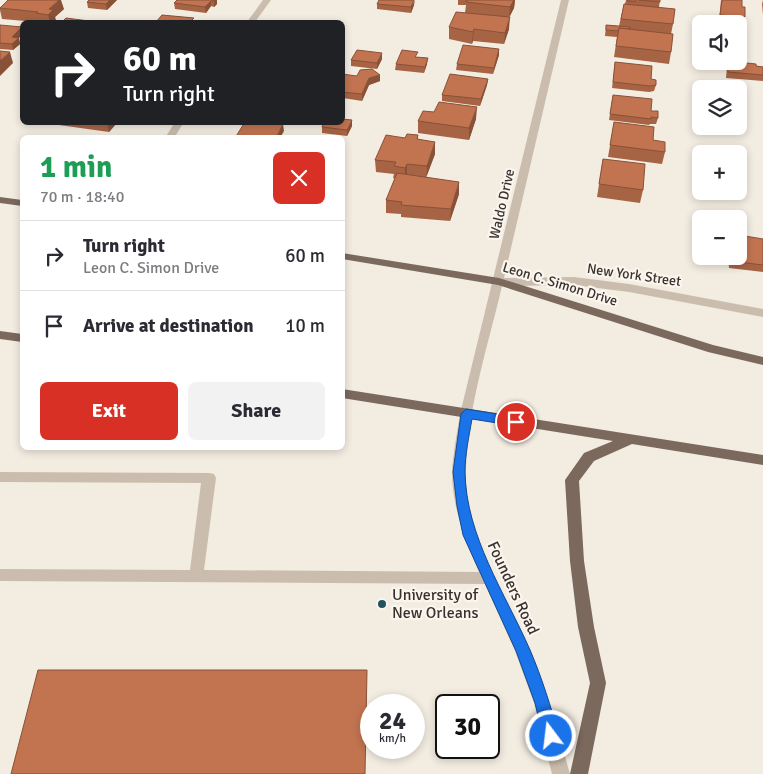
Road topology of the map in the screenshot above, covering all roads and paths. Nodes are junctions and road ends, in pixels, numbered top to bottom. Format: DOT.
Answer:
graph roads {
  1 [pos="267,0"];
  2 [pos="565,0"];
  3 [pos="252,20"];
  4 [pos="0,200"];
  5 [pos="20,203"];
  6 [pos="345,256"];
  7 [pos="499,282"];
  8 [pos="763,313"];
  9 [pos="0,334"];
  10 [pos="20,338"];
  11 [pos="763,362"];
  12 [pos="345,394"];
  13 [pos="466,414"];
  14 [pos="630,439"];
  15 [pos="763,460"];
  16 [pos="0,478"];
  17 [pos="0,575"];
  18 [pos="196,577"];
  19 [pos="488,578"];
  20 [pos="561,774"];
  21 [pos="579,774"];
  1 -- 3 [label="street"];
  2 -- 7 [label="street, Waldo Drive"];
  4 -- 5 [label="main road"];
  6 -- 7 [label="main road, Leon C. Simon Drive"];
  7 -- 8 [label="street, New York Street"];
  7 -- 11 [label="main road, Leon C. Simon Drive"];
  7 -- 13 [label="street, Waldo Drive"];
  9 -- 10 [label="main road"];
  12 -- 13 [label="main road"];
  13 -- 14 [label="main road"];
  13 -- 19 [label="street, Founders Road"];
  14 -- 15 [label="main road"];
  14 -- 21 [label="main road"];
  16 -- 18 [label="street"];
  17 -- 18 [label="street"];
  18 -- 19 [label="street"];
  19 -- 20 [label="street, Founders Road"];
}
